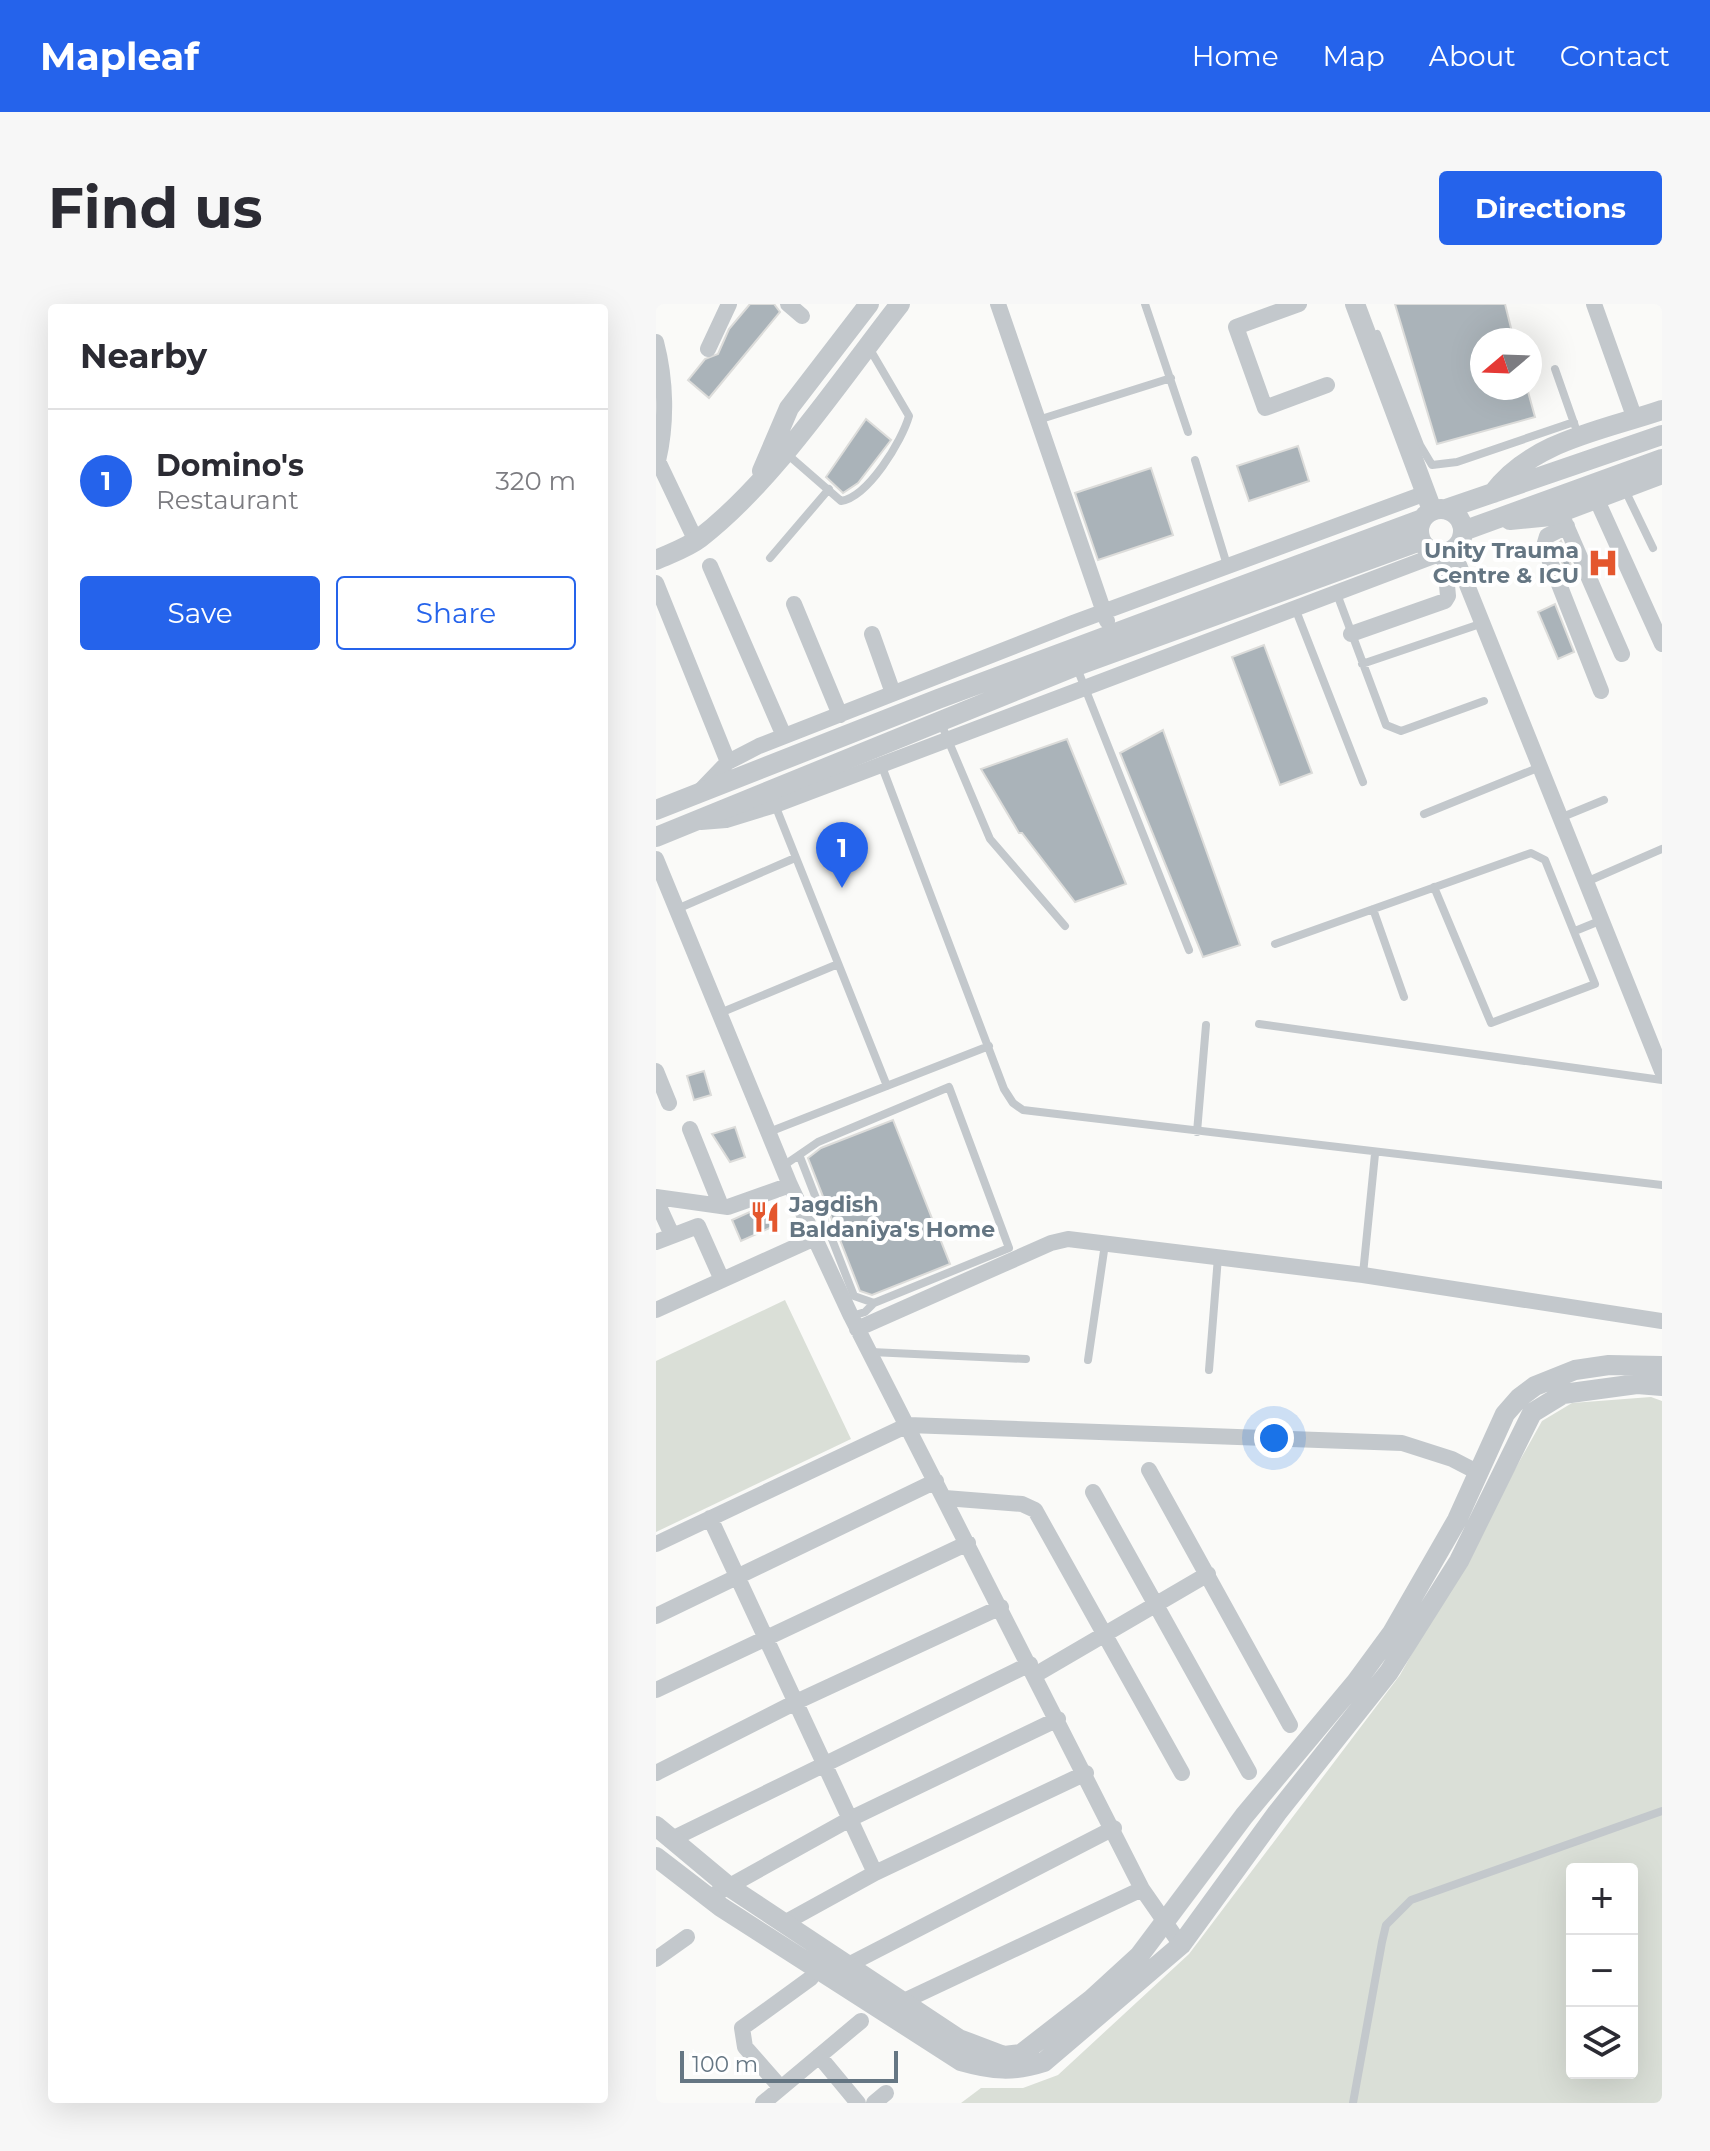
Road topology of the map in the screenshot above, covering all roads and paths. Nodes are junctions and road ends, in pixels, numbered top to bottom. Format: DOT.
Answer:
graph roads {
  1 [pos="729,304"];
  2 [pos="788,304"];
  3 [pos="869,304"];
  4 [pos="900,304"];
  5 [pos="998,304"];
  6 [pos="1145,304"];
  7 [pos="1299,304"];
  8 [pos="1355,304"];
  9 [pos="1365,304"];
  10 [pos="1594,304"];
  11 [pos="802,316"];
  12 [pos="656,342"];
  13 [pos="868,346"];
  14 [pos="708,349"];
  15 [pos="1555,369"];
  16 [pos="1171,378"];
  17 [pos="1327,385"];
  18 [pos="1662,410"];
  19 [pos="1635,419"];
  20 [pos="1038,420"];
  21 [pos="1577,430"];
  22 [pos="1188,432"];
  23 [pos="1662,435"];
  24 [pos="785,452"];
  25 [pos="657,459"];
  26 [pos="1662,459"];
  27 [pos="1195,460"];
  28 [pos="1662,474"];
  29 [pos="760,479"];
  30 [pos="1624,488"];
  31 [pos="829,489"];
  32 [pos="1493,493"];
  33 [pos="1596,498"];
  34 [pos="1431,508"];
  35 [pos="1564,519"];
  36 [pos="1485,521"];
  37 [pos="1463,531"];
  38 [pos="696,541"];
  39 [pos="1420,541"];
  40 [pos="1653,548"];
  41 [pos="1445,552"];
  42 [pos="770,558"];
  43 [pos="656,560"];
  44 [pos="710,566"];
  45 [pos="1228,566"];
  46 [pos="656,583"];
  47 [pos="1337,594"];
  48 [pos="794,604"];
  49 [pos="1295,608"];
  50 [pos="1103,612"];
  51 [pos="1483,623"];
  52 [pos="1112,633"];
  53 [pos="872,634"];
  54 [pos="1351,634"];
  55 [pos="1662,644"];
  56 [pos="1622,654"];
  57 [pos="1362,664"];
  58 [pos="1076,666"];
  59 [pos="1085,686"];
  60 [pos="1601,691"];
  61 [pos="893,693"];
  62 [pos="1484,701"];
  63 [pos="840,715"];
  64 [pos="943,728"];
  65 [pos="784,736"];
  66 [pos="728,762"];
  67 [pos="880,763"];
  68 [pos="1540,767"];
  69 [pos="1363,782"];
  70 [pos="701,790"];
  71 [pos="1604,800"];
  72 [pos="775,805"];
  73 [pos="656,810"];
  74 [pos="1424,814"];
  75 [pos="1560,818"];
  76 [pos="691,822"];
  77 [pos="656,837"];
  78 [pos="1662,849"];
  79 [pos="795,858"];
  80 [pos="656,861"];
  81 [pos="1586,882"];
  82 [pos="1434,887"];
  83 [pos="677,909"];
  84 [pos="1373,909"];
  85 [pos="1602,920"];
  86 [pos="1065,926"];
  87 [pos="1575,931"];
  88 [pos="1275,944"];
  89 [pos="1189,950"];
  90 [pos="838,964"];
  91 [pos="1404,997"];
  92 [pos="719,1013"];
  93 [pos="1259,1024"];
  94 [pos="1206,1025"];
  95 [pos="989,1046"];
  96 [pos="656,1071"];
  97 [pos="1662,1071"];
  98 [pos="1662,1080"];
  99 [pos="887,1086"];
  100 [pos="669,1103"];
  101 [pos="690,1129"];
  102 [pos="1197,1132"];
  103 [pos="768,1133"];
  104 [pos="1375,1154"];
  105 [pos="800,1157"];
  106 [pos="782,1166"];
  107 [pos="790,1185"];
  108 [pos="1662,1185"];
  109 [pos="656,1198"];
  110 [pos="721,1206"];
  111 [pos="664,1238"];
  112 [pos="815,1238"];
  113 [pos="1105,1244"];
  114 [pos="1218,1257"];
  115 [pos="1363,1275"];
  116 [pos="722,1280"];
  117 [pos="874,1303"];
  118 [pos="656,1310"];
  119 [pos="1662,1321"];
  120 [pos="854,1323"];
  121 [pos="870,1352"];
  122 [pos="1026,1359"];
  123 [pos="1088,1360"];
  124 [pos="1662,1366"];
  125 [pos="1209,1370"];
  126 [pos="1662,1386"];
  127 [pos="908,1425"];
  128 [pos="1149,1470"];
  129 [pos="1479,1473"];
  130 [pos="936,1481"];
  131 [pos="1093,1492"];
  132 [pos="945,1498"];
  133 [pos="710,1518"];
  134 [pos="968,1543"];
  135 [pos="656,1544"];
  136 [pos="1208,1574"];
  137 [pos="738,1578"];
  138 [pos="1155,1604"];
  139 [pos="1001,1607"];
  140 [pos="656,1616"];
  141 [pos="1104,1634"];
  142 [pos="765,1637"];
  143 [pos="1032,1670"];
  144 [pos="656,1690"];
  145 [pos="796,1702"];
  146 [pos="1058,1719"];
  147 [pos="1290,1725"];
  148 [pos="823,1762"];
  149 [pos="1249,1772"];
  150 [pos="656,1773"];
  151 [pos="1086,1773"];
  152 [pos="1182,1773"];
  153 [pos="1662,1811"];
  154 [pos="850,1819"];
  155 [pos="1114,1828"];
  156 [pos="663,1833"];
  157 [pos="656,1857"];
  158 [pos="875,1873"];
  159 [pos="728,1886"];
  160 [pos="1142,1889"];
  161 [pos="708,1898"];
  162 [pos="786,1922"];
  163 [pos="1165,1926"];
  164 [pos="687,1937"];
  165 [pos="1181,1945"];
  166 [pos="656,1959"];
  167 [pos="850,1964"];
  168 [pos="811,1978"];
  169 [pos="904,2001"];
  170 [pos="861,2021"];
  171 [pos="819,2056"];
  172 [pos="781,2088"];
  173 [pos="763,2103"];
  174 [pos="858,2103"];
  175 [pos="1353,2103"];
  1 -- 14 [label="street"];
  2 -- 11 [label="street"];
  3 -- 29 [label="street"];
  4 -- 13 [label="street"];
  5 -- 20 [label="street"];
  6 -- 16 [label="lane"];
  7 -- 17 [label="street"];
  8 -- 34 [label="street"];
  9 -- 21 [label="lane"];
  10 -- 19 [label="street"];
  12 -- 25 [label="street"];
  13 -- 24 [label="street"];
  13 -- 31 [label="lane"];
  15 -- 21 [label="lane"];
  16 -- 20 [label="lane"];
  16 -- 22 [label="lane"];
  18 -- 19 [label="street"];
  19 -- 21 [label="street"];
  20 -- 50 [label="street"];
  21 -- 32 [label="street"];
  23 -- 32 [label="street"];
  24 -- 29 [label="street"];
  24 -- 31 [label="lane"];
  25 -- 38 [label="street"];
  26 -- 36 [label="street"];
  27 -- 45 [label="lane"];
  28 -- 30 [label="street"];
  29 -- 38 [label="street"];
  30 -- 33 [label="street"];
  30 -- 40 [label="lane"];
  31 -- 42 [label="lane"];
  32 -- 34 [label="street"];
  33 -- 35 [label="street"];
  33 -- 55 [label="street"];
  34 -- 37 [label="street"];
  34 -- 39 [label="street"];
  34 -- 45 [label="street"];
  34 -- 52 [label="street"];
  35 -- 36 [label="street"];
  35 -- 56 [label="street"];
  35 -- 60 [label="street"];
  36 -- 37 [label="street"];
  37 -- 41 [label="street"];
  38 -- 43 [label="street"];
  39 -- 41 [label="street"];
  39 -- 58 [label="street"];
  41 -- 47 [label="street"];
  41 -- 51 [label="street"];
  41 -- 54 [label="street"];
  44 -- 65 [label="street"];
  45 -- 50 [label="street"];
  46 -- 66 [label="street"];
  47 -- 49 [label="street"];
  47 -- 54 [label="lane"];
  48 -- 63 [label="street"];
  49 -- 59 [label="street"];
  49 -- 69 [label="lane"];
  50 -- 52 [label="street"];
  50 -- 61 [label="street"];
  51 -- 57 [label="lane"];
  51 -- 68 [label="street"];
  52 -- 70 [label="street"];
  53 -- 61 [label="street"];
  54 -- 57 [label="lane"];
  57 -- 62 [label="lane"];
  58 -- 59 [label="lane"];
  58 -- 64 [label="street"];
  59 -- 64 [label="street"];
  59 -- 89 [label="lane"];
  61 -- 63 [label="street"];
  63 -- 65 [label="street"];
  64 -- 67 [label="street"];
  64 -- 76 [label="street"];
  64 -- 86 [label="lane"];
  65 -- 66 [label="street"];
  66 -- 70 [label="street"];
  67 -- 72 [label="street"];
  67 -- 95 [label="lane"];
  68 -- 74 [label="lane"];
  68 -- 75 [label="street"];
  70 -- 73 [label="street"];
  71 -- 75 [label="lane"];
  72 -- 76 [label="street"];
  72 -- 79 [label="lane"];
  75 -- 81 [label="street"];
  76 -- 77 [label="street"];
  78 -- 81 [label="lane"];
  79 -- 83 [label="lane"];
  79 -- 90 [label="lane"];
  80 -- 83 [label="street"];
  81 -- 85 [label="street"];
  82 -- 84 [label="lane"];
  82 -- 87 [label="lane"];
  82 -- 87 [label="lane"];
  83 -- 92 [label="street"];
  84 -- 88 [label="lane"];
  84 -- 91 [label="lane"];
  85 -- 87 [label="lane"];
  85 -- 97 [label="street"];
  90 -- 92 [label="lane"];
  90 -- 99 [label="lane"];
  92 -- 103 [label="street"];
  93 -- 98 [label="lane"];
  94 -- 102 [label="lane"];
  95 -- 99 [label="lane"];
  95 -- 102 [label="lane"];
  96 -- 100 [label="street"];
  99 -- 103 [label="lane"];
  101 -- 110 [label="street"];
  102 -- 104 [label="lane"];
  103 -- 106 [label="street"];
  104 -- 108 [label="lane"];
  104 -- 115 [label="lane"];
  105 -- 106 [label="lane"];
  105 -- 117 [label="lane"];
  105 -- 117 [label="lane"];
  106 -- 107 [label="street"];
  107 -- 110 [label="street"];
  107 -- 112 [label="street"];
  109 -- 110 [label="street"];
  109 -- 111 [label="street"];
  111 -- 116 [label="street"];
  112 -- 116 [label="street"];
  112 -- 120 [label="street"];
  113 -- 114 [label="street"];
  113 -- 120 [label="street"];
  113 -- 123 [label="lane"];
  114 -- 115 [label="street"];
  114 -- 125 [label="lane"];
  115 -- 119 [label="street"];
  116 -- 118 [label="street"];
  117 -- 120 [label="lane"];
  120 -- 121 [label="street"];
  121 -- 122 [label="lane"];
  121 -- 127 [label="street"];
  124 -- 129 [label="street"];
  126 -- 165 [label="street"];
  127 -- 129 [label="street"];
  127 -- 130 [label="street"];
  127 -- 133 [label="street"];
  128 -- 136 [label="street"];
  129 -- 163 [label="street"];
  130 -- 132 [label="street"];
  130 -- 137 [label="street"];
  131 -- 138 [label="street"];
  132 -- 134 [label="street"];
  132 -- 141 [label="street"];
  133 -- 135 [label="street"];
  133 -- 137 [label="street"];
  134 -- 139 [label="street"];
  134 -- 142 [label="street"];
  136 -- 138 [label="street"];
  136 -- 147 [label="street"];
  137 -- 140 [label="street"];
  137 -- 142 [label="street"];
  138 -- 141 [label="street"];
  138 -- 149 [label="street"];
  139 -- 143 [label="street"];
  139 -- 145 [label="street"];
  141 -- 143 [label="street"];
  141 -- 152 [label="street"];
  142 -- 144 [label="street"];
  142 -- 145 [label="street"];
  143 -- 146 [label="street"];
  143 -- 148 [label="street"];
  145 -- 148 [label="street"];
  145 -- 150 [label="street"];
  146 -- 151 [label="street"];
  146 -- 154 [label="street"];
  148 -- 154 [label="street"];
  148 -- 156 [label="street"];
  151 -- 155 [label="street"];
  151 -- 158 [label="street"];
  153 -- 175 [label="lane"];
  154 -- 158 [label="street"];
  154 -- 159 [label="street"];
  155 -- 160 [label="street"];
  155 -- 167 [label="street"];
  156 -- 159 [label="street"];
  157 -- 161 [label="street"];
  158 -- 162 [label="street"];
  159 -- 161 [label="street"];
  159 -- 162 [label="street"];
  160 -- 163 [label="street"];
  160 -- 169 [label="street"];
  161 -- 165 [label="street"];
  162 -- 167 [label="street"];
  163 -- 165 [label="street"];
  163 -- 169 [label="street"];
  164 -- 166 [label="street"];
  167 -- 169 [label="street"];
  168 -- 172 [label="street"];
  170 -- 171 [label="street"];
  171 -- 172 [label="street"];
  171 -- 174 [label="street"];
  172 -- 173 [label="street"];
}
